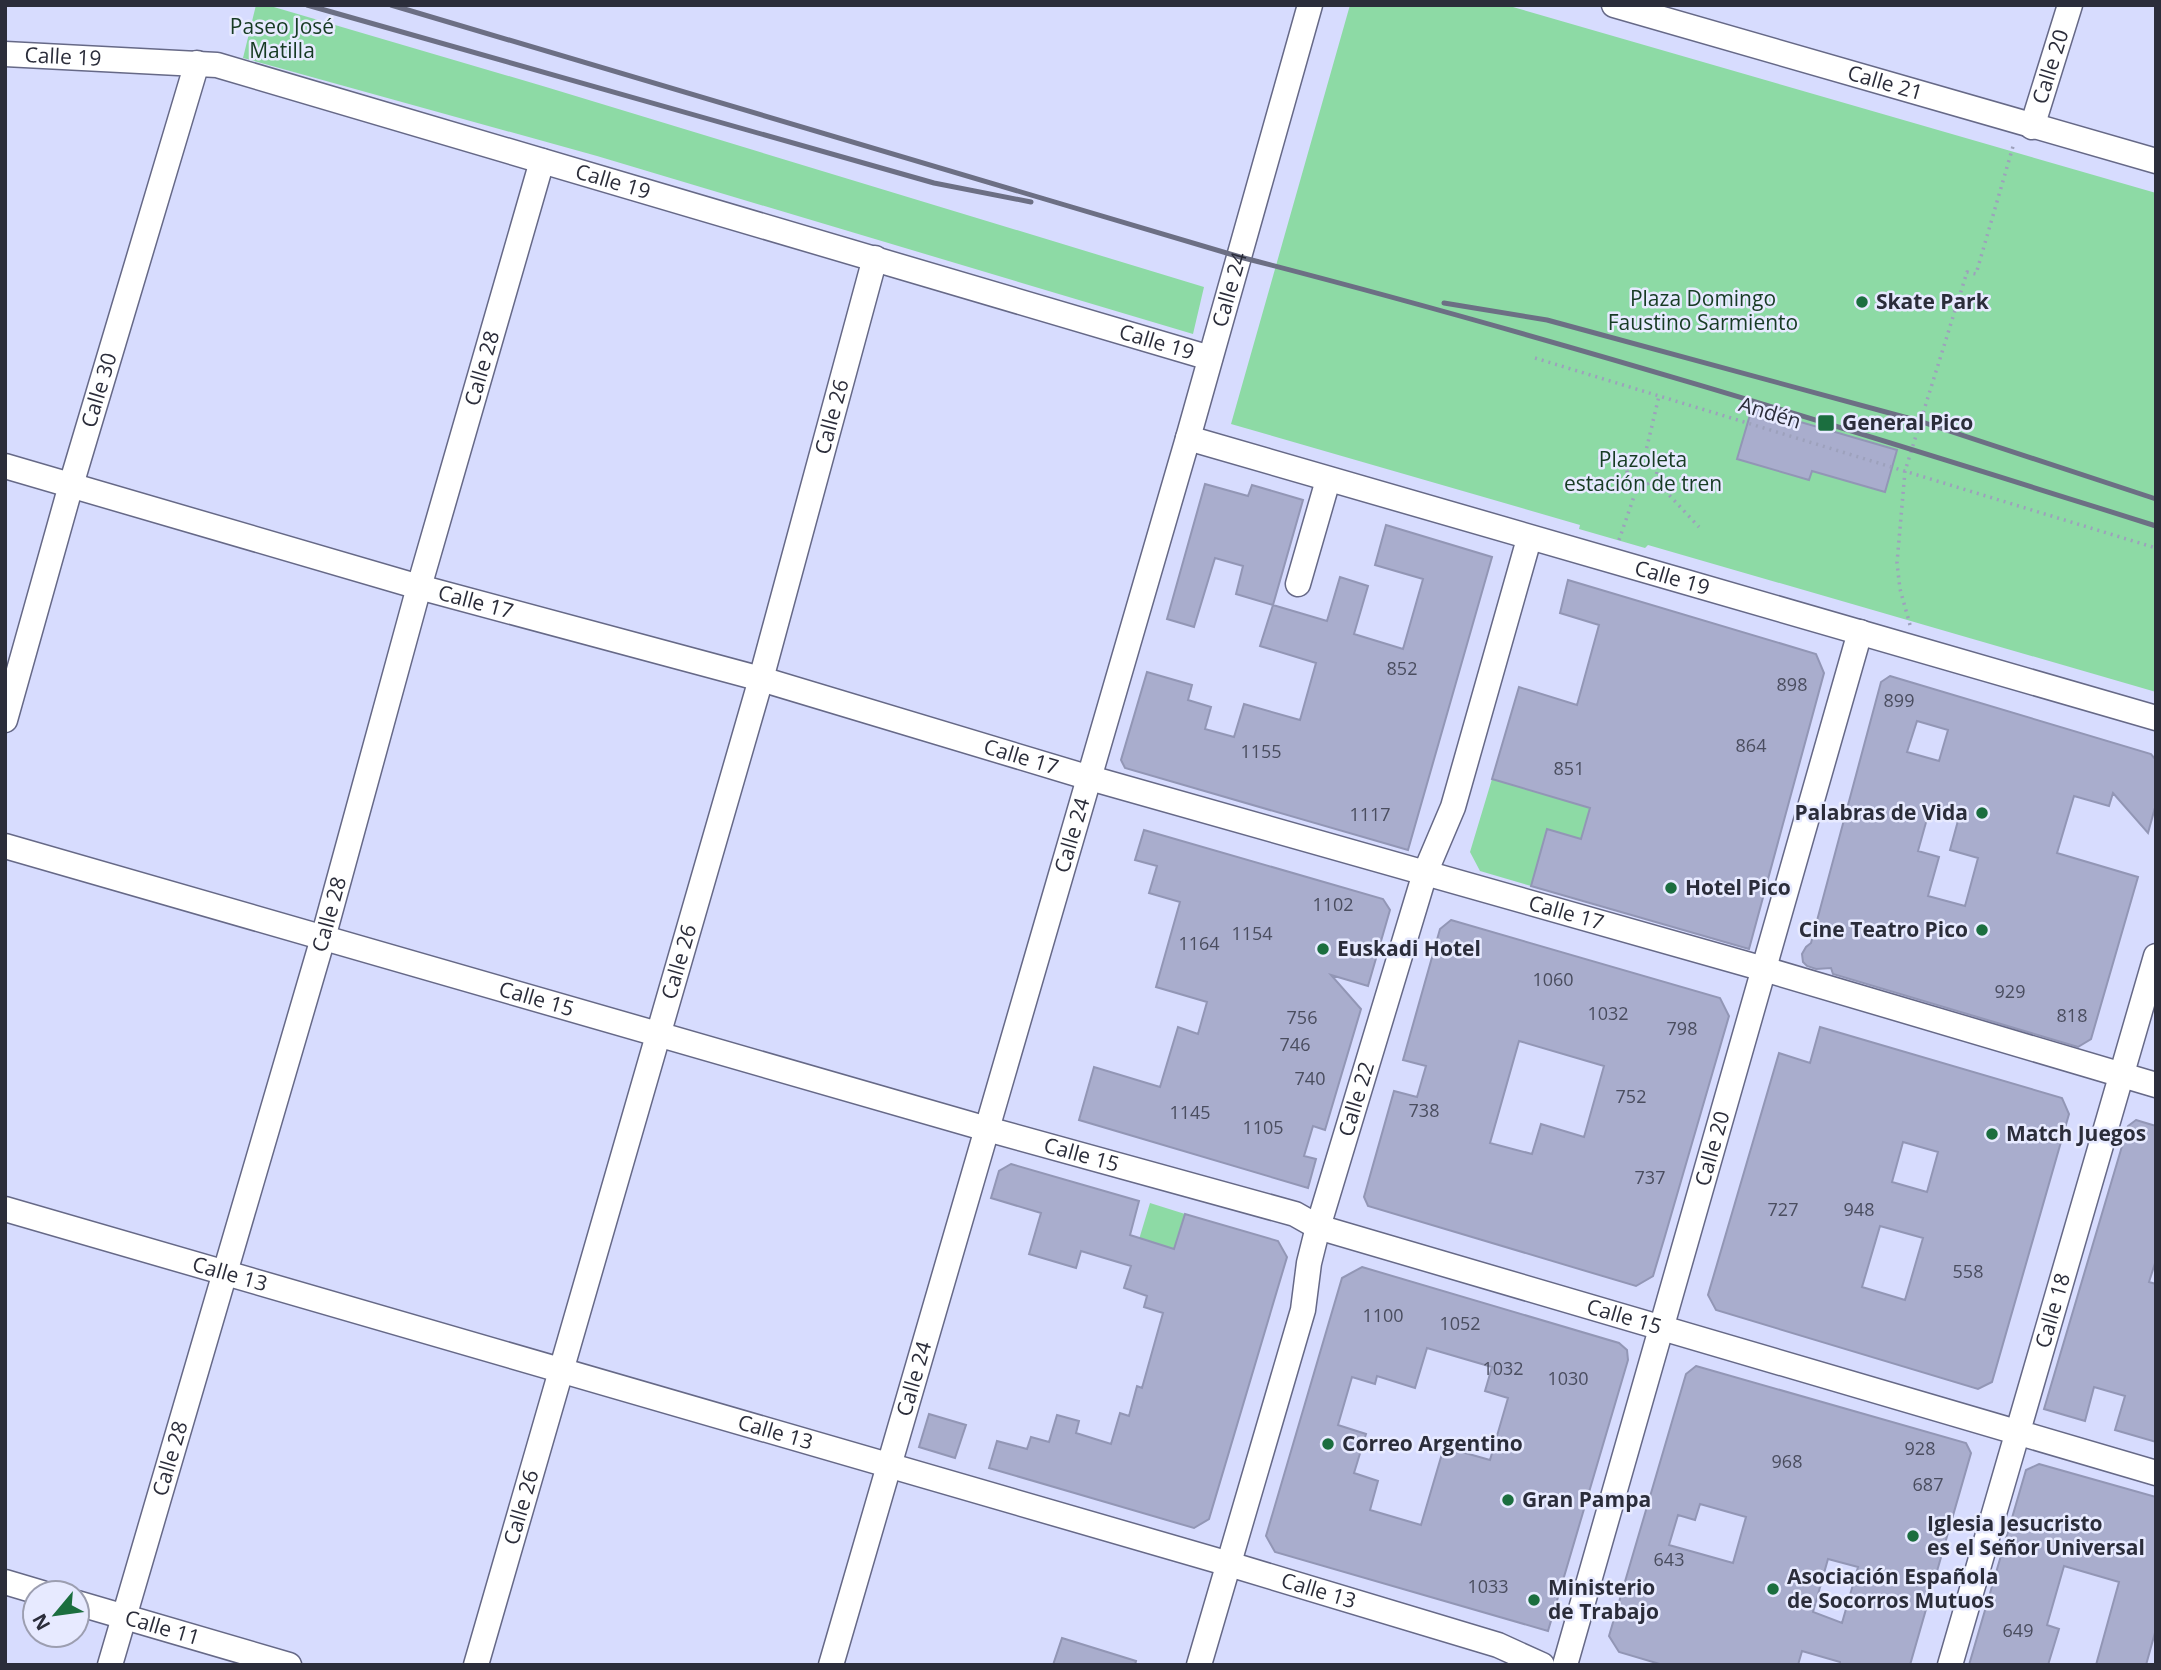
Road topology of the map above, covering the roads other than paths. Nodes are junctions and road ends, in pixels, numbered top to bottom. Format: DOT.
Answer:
graph roads {
  1 [pos="1310,5"];
  2 [pos="1614,5"];
  3 [pos="2070,5"];
  4 [pos="1692,16"];
  5 [pos="5,54"];
  6 [pos="197,63"];
  7 [pos="2023,135"];
  8 [pos="2156,161"];
  9 [pos="542,162"];
  10 [pos="875,258"];
  11 [pos="1210,358"];
  12 [pos="1188,438"];
  13 [pos="5,466"];
  14 [pos="1328,480"];
  15 [pos="71,485"];
  16 [pos="1529,539"];
  17 [pos="1298,584"];
  18 [pos="419,587"];
  19 [pos="1860,632"];
  20 [pos="761,679"];
  21 [pos="2156,718"];
  22 [pos="5,720"];
  23 [pos="1090,778"];
  24 [pos="5,846"];
  25 [pos="1425,873"];
  26 [pos="323,938"];
  27 [pos="2156,956"];
  28 [pos="1764,968"];
  29 [pos="659,1035"];
  30 [pos="2121,1075"];
  31 [pos="2156,1085"];
  32 [pos="987,1129"];
  33 [pos="5,1209"];
  34 [pos="1318,1227"];
  35 [pos="225,1273"];
  36 [pos="1661,1328"];
  37 [pos="561,1370"];
  38 [pos="2018,1432"];
  39 [pos="889,1465"];
  40 [pos="2156,1472"];
  41 [pos="1228,1564"];
  42 [pos="91,1607"];
  43 [pos="124,1617"];
  44 [pos="110,1665"];
  45 [pos="289,1665"];
  46 [pos="476,1665"];
  47 [pos="831,1665"];
  48 [pos="1199,1665"];
  49 [pos="1542,1665"];
  50 [pos="1565,1665"];
  51 [pos="1950,1665"];
  1 -- 11 [label="street, Calle 24"];
  2 -- 4 [label="street, Calle 21"];
  3 -- 7 [label="street, Calle 20"];
  4 -- 7 [label="street, Calle 21"];
  5 -- 6 [label="street, Calle 19"];
  6 -- 9 [label="street, Calle 19"];
  6 -- 15 [label="street, Calle 30"];
  7 -- 8 [label="street, Calle 21"];
  9 -- 10 [label="street, Calle 19"];
  9 -- 18 [label="street, Calle 28"];
  10 -- 11 [label="street, Calle 19"];
  10 -- 20 [label="street, Calle 26"];
  11 -- 12 [label="street, Calle 24"];
  12 -- 14 [label="street, Calle 19"];
  12 -- 23 [label="street, Calle 24"];
  13 -- 15 [label="street, Calle 17"];
  14 -- 16 [label="street, Calle 19"];
  14 -- 17 [label="street"];
  15 -- 18 [label="street, Calle 17"];
  15 -- 22 [label="street, Calle 30"];
  16 -- 19 [label="street, Calle 19"];
  16 -- 25 [label="street, Calle 22"];
  18 -- 20 [label="street, Calle 17"];
  18 -- 26 [label="street, Calle 28"];
  19 -- 21 [label="street, Calle 19"];
  19 -- 28 [label="street, Calle 20"];
  20 -- 23 [label="street, Calle 17"];
  20 -- 29 [label="street, Calle 26"];
  23 -- 25 [label="street, Calle 17"];
  23 -- 32 [label="street, Calle 24"];
  24 -- 26 [label="street, Calle 15"];
  25 -- 28 [label="street, Calle 17"];
  25 -- 34 [label="street, Calle 22"];
  26 -- 29 [label="street, Calle 15"];
  26 -- 35 [label="street, Calle 28"];
  27 -- 30 [label="street, Calle 18"];
  28 -- 30 [label="street, Calle 17"];
  28 -- 36 [label="street, Calle 20"];
  29 -- 32 [label="street, Calle 15"];
  29 -- 37 [label="street, Calle 26"];
  30 -- 31 [label="street, Calle 17"];
  30 -- 38 [label="street, Calle 18"];
  32 -- 34 [label="street, Calle 15"];
  32 -- 39 [label="street, Calle 24"];
  33 -- 35 [label="street, Calle 13"];
  34 -- 36 [label="street, Calle 15"];
  34 -- 41 [label="street, Calle 22"];
  35 -- 37 [label="street, Calle 13"];
  35 -- 43 [label="street, Calle 28"];
  36 -- 38 [label="street, Calle 15"];
  36 -- 50 [label="street, Calle 20"];
  37 -- 39 [label="street, Calle 13"];
  37 -- 46 [label="street, Calle 26"];
  38 -- 40 [label="street, Calle 15"];
  38 -- 51 [label="street, Calle 18"];
  39 -- 41 [label="street, Calle 13"];
  39 -- 47 [label="street, Calle 24"];
  41 -- 48 [label="street, Calle 22"];
  41 -- 49 [label="street, Calle 13"];
  42 -- 43 [label="street, Calle 11"];
  43 -- 44 [label="street, Calle 28"];
  43 -- 45 [label="street, Calle 11"];
}
